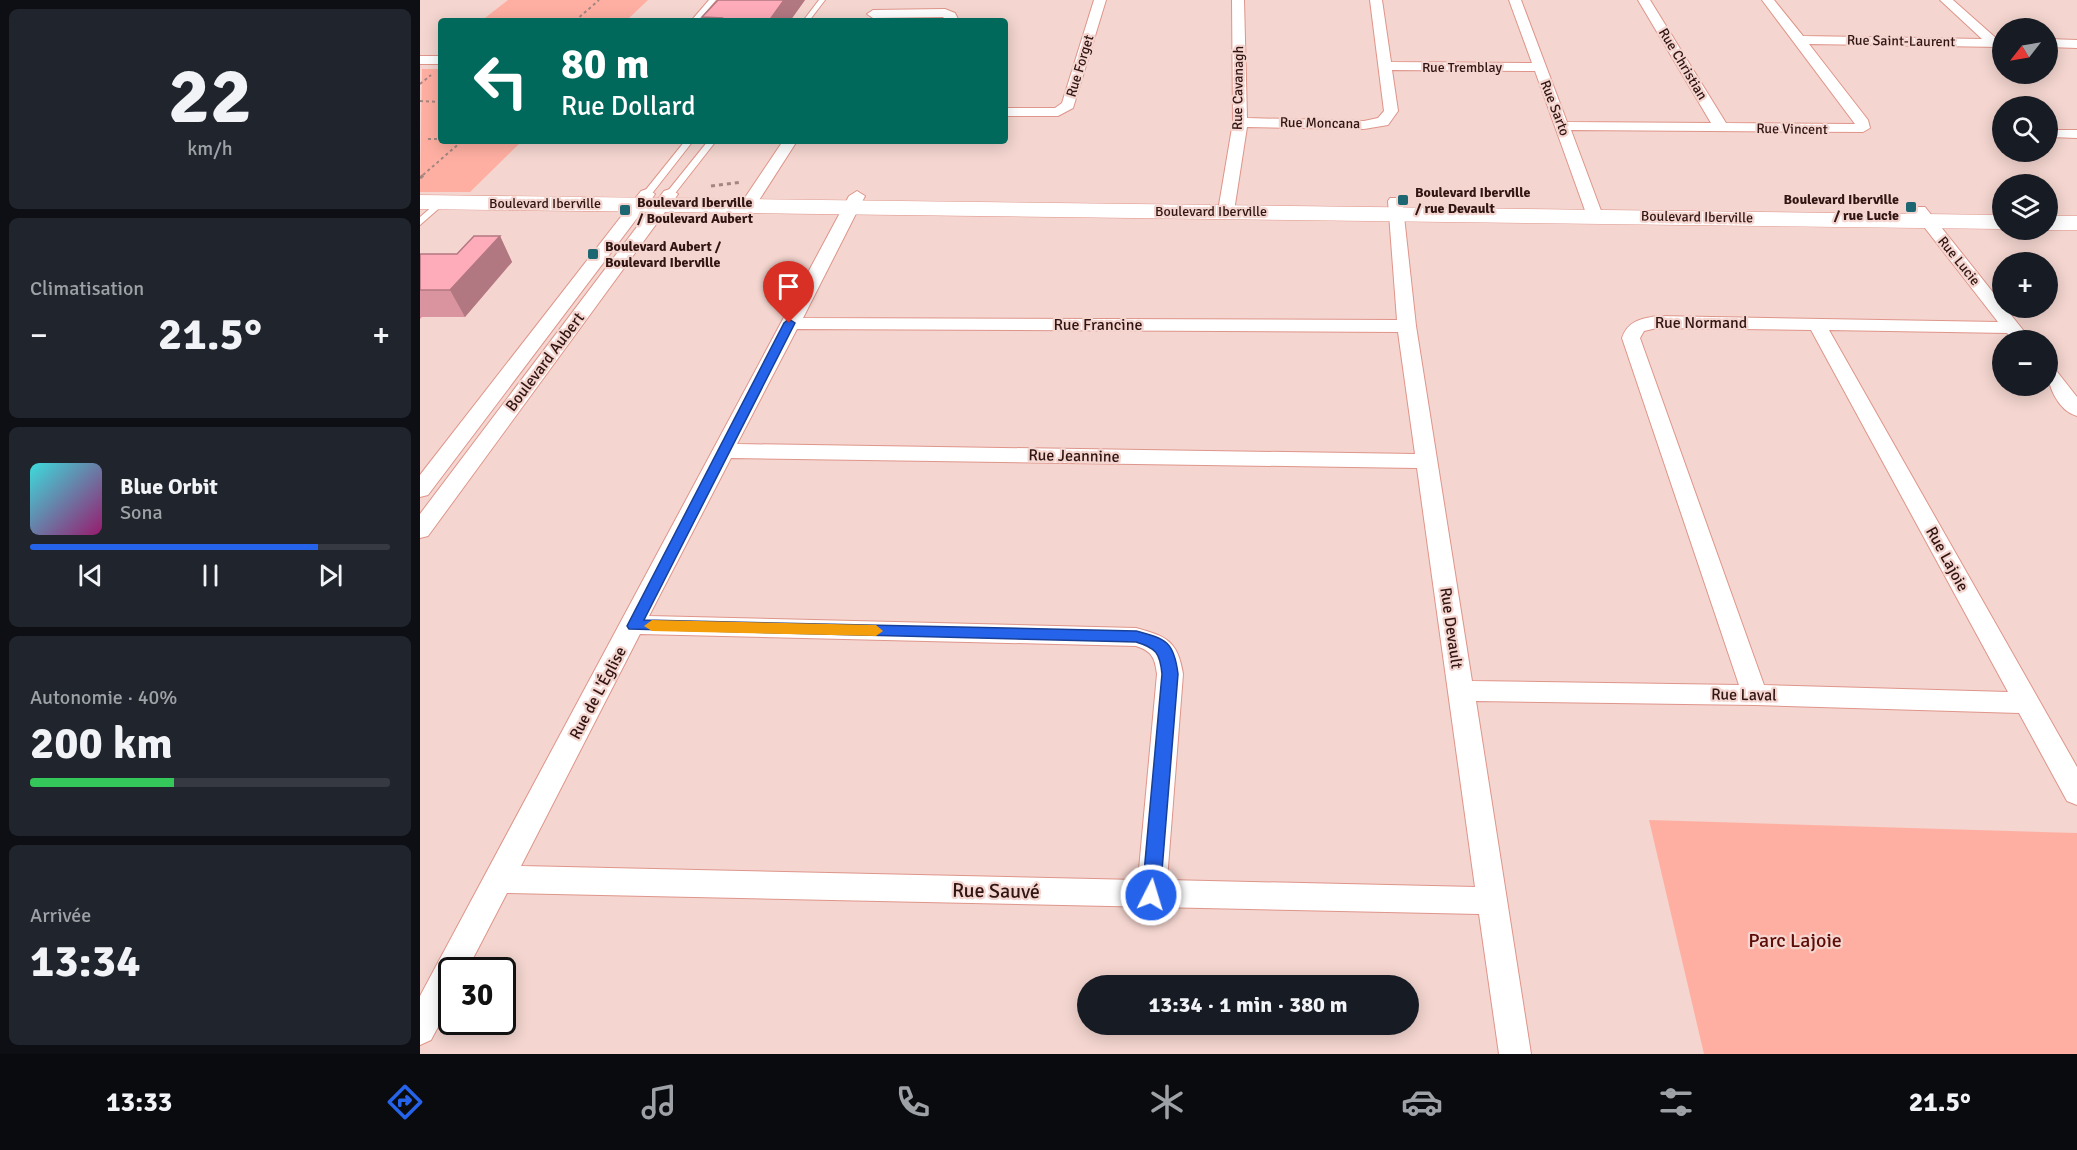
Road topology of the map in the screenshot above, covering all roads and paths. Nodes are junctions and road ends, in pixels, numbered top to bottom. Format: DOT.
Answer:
graph roads {
  1 [pos="598,0"];
  2 [pos="712,0"];
  3 [pos="822,0"];
  4 [pos="882,0"];
  5 [pos="1100,0"];
  6 [pos="1238,0"];
  7 [pos="1376,0"];
  8 [pos="1515,0"];
  9 [pos="1644,0"];
  10 [pos="1768,0"];
  11 [pos="1947,0"];
  12 [pos="870,17"];
  13 [pos="578,18"];
  14 [pos="697,18"];
  15 [pos="808,18"];
  16 [pos="952,18"];
  17 [pos="1992,37"];
  18 [pos="1799,40"];
  19 [pos="1992,42"];
  20 [pos="2058,43"];
  21 [pos="2077,44"];
  22 [pos="420,60"];
  23 [pos="438,64"];
  24 [pos="438,65"];
  25 [pos="1386,66"];
  26 [pos="1539,67"];
  27 [pos="420,84"];
  28 [pos="420,101"];
  29 [pos="438,102"];
  30 [pos="1008,112"];
  31 [pos="1240,122"];
  32 [pos="1562,126"];
  33 [pos="1722,128"];
  34 [pos="2058,134"];
  35 [pos="2077,134"];
  36 [pos="428,139"];
  37 [pos="438,139"];
  38 [pos="459,144"];
  39 [pos="687,144"];
  40 [pos="709,144"];
  41 [pos="788,144"];
  42 [pos="420,178"];
  43 [pos="711,186"];
  44 [pos="420,191"];
  45 [pos="749,194"];
  46 [pos="437,199"];
  47 [pos="655,199"];
  48 [pos="853,203"];
  49 [pos="1227,204"];
  50 [pos="1398,207"];
  51 [pos="1593,209"];
  52 [pos="1992,212"];
  53 [pos="2058,212"];
  54 [pos="2077,212"];
  55 [pos="1923,216"];
  56 [pos="1992,221"];
  57 [pos="420,222"];
  58 [pos="2058,223"];
  59 [pos="2077,223"];
  60 [pos="789,323"];
  61 [pos="1817,325"];
  62 [pos="1407,327"];
  63 [pos="2014,330"];
  64 [pos="1992,333"];
  65 [pos="2058,386"];
  66 [pos="2077,410"];
  67 [pos="721,451"];
  68 [pos="1427,461"];
  69 [pos="420,490"];
  70 [pos="420,530"];
  71 [pos="634,626"];
  72 [pos="1460,691"];
  73 [pos="1755,695"];
  74 [pos="2027,703"];
  75 [pos="2077,793"];
  76 [pos="498,879"];
  77 [pos="1151,895"];
  78 [pos="1494,901"];
  79 [pos="420,1029"];
  80 [pos="1515,1054"];
  1 -- 13 [label="path"];
  2 -- 14 [label="lane"];
  3 -- 15 [label="lane"];
  4 -- 12 [label="street"];
  5 -- 30 [label="street, Rue Forget"];
  6 -- 31 [label="street, Rue Cavanagh"];
  7 -- 25 [label="street, Rue Moncana"];
  8 -- 26 [label="street, Rue Sarto"];
  9 -- 33 [label="street, Rue Christian"];
  10 -- 18 [label="street, Rue Vincent"];
  11 -- 17 [label="street"];
  12 -- 16 [label="street"];
  18 -- 19 [label="street, Rue Saint-Laurent"];
  18 -- 33 [label="street, Rue Vincent"];
  20 -- 21 [label="street"];
  22 -- 23 [label="street"];
  24 -- 27 [label="path"];
  25 -- 26 [label="street, Rue Tremblay"];
  25 -- 31 [label="street, Rue Moncana"];
  26 -- 32 [label="street, Rue Sarto"];
  28 -- 29 [label="path"];
  31 -- 49 [label="street, Rue Cavanagh"];
  32 -- 33 [label="street, Rue Vincent"];
  32 -- 51 [label="street, Rue Sarto"];
  34 -- 35 [label="street"];
  36 -- 37 [label="path"];
  38 -- 42 [label="path"];
  39 -- 47 [label="lane"];
  40 -- 47 [label="lane"];
  41 -- 45 [label="street"];
  43 -- 45 [label="path"];
  44 -- 46 [label="street, Boulevard Iberville"];
  45 -- 47 [label="street, Boulevard Iberville"];
  45 -- 48 [label="street, Boulevard Iberville"];
  46 -- 47 [label="street, Boulevard Iberville"];
  46 -- 57 [label="lane"];
  47 -- 69 [label="street, Boulevard Aubert"];
  47 -- 70 [label="street, Boulevard Aubert"];
  48 -- 49 [label="street, Boulevard Iberville"];
  48 -- 60 [label="street, Rue de L'Église"];
  49 -- 50 [label="street, Boulevard Iberville"];
  50 -- 51 [label="street, Boulevard Iberville"];
  50 -- 62 [label="street, Rue Devault"];
  51 -- 55 [label="street, Boulevard Iberville"];
  52 -- 55 [label="street, Boulevard Iberville"];
  53 -- 54 [label="street"];
  55 -- 56 [label="street, Boulevard Iberville"];
  55 -- 63 [label="street, Rue Lucie"];
  58 -- 59 [label="street"];
  60 -- 62 [label="street, Rue Francine"];
  60 -- 67 [label="street, Rue de L'Église"];
  61 -- 64 [label="street, Rue Normand"];
  61 -- 73 [label="street, Rue Normand"];
  61 -- 74 [label="street, Rue Lajoie"];
  62 -- 68 [label="street, Rue Devault"];
  65 -- 66 [label="street"];
  67 -- 68 [label="street, Rue Jeannine"];
  67 -- 71 [label="street, Rue de L'Église"];
  68 -- 72 [label="street, Rue Devault"];
  71 -- 76 [label="street, Rue de L'Église"];
  71 -- 77 [label="street"];
  72 -- 73 [label="street, Rue Laval"];
  72 -- 78 [label="street, Rue Devault"];
  73 -- 74 [label="street, Rue Laval"];
  74 -- 75 [label="street, Rue Lajoie"];
  76 -- 77 [label="street, Rue Sauvé"];
  76 -- 79 [label="street, Rue de L'Église"];
  77 -- 78 [label="street, Rue Sauvé"];
  78 -- 80 [label="street, Rue Devault"];
}
